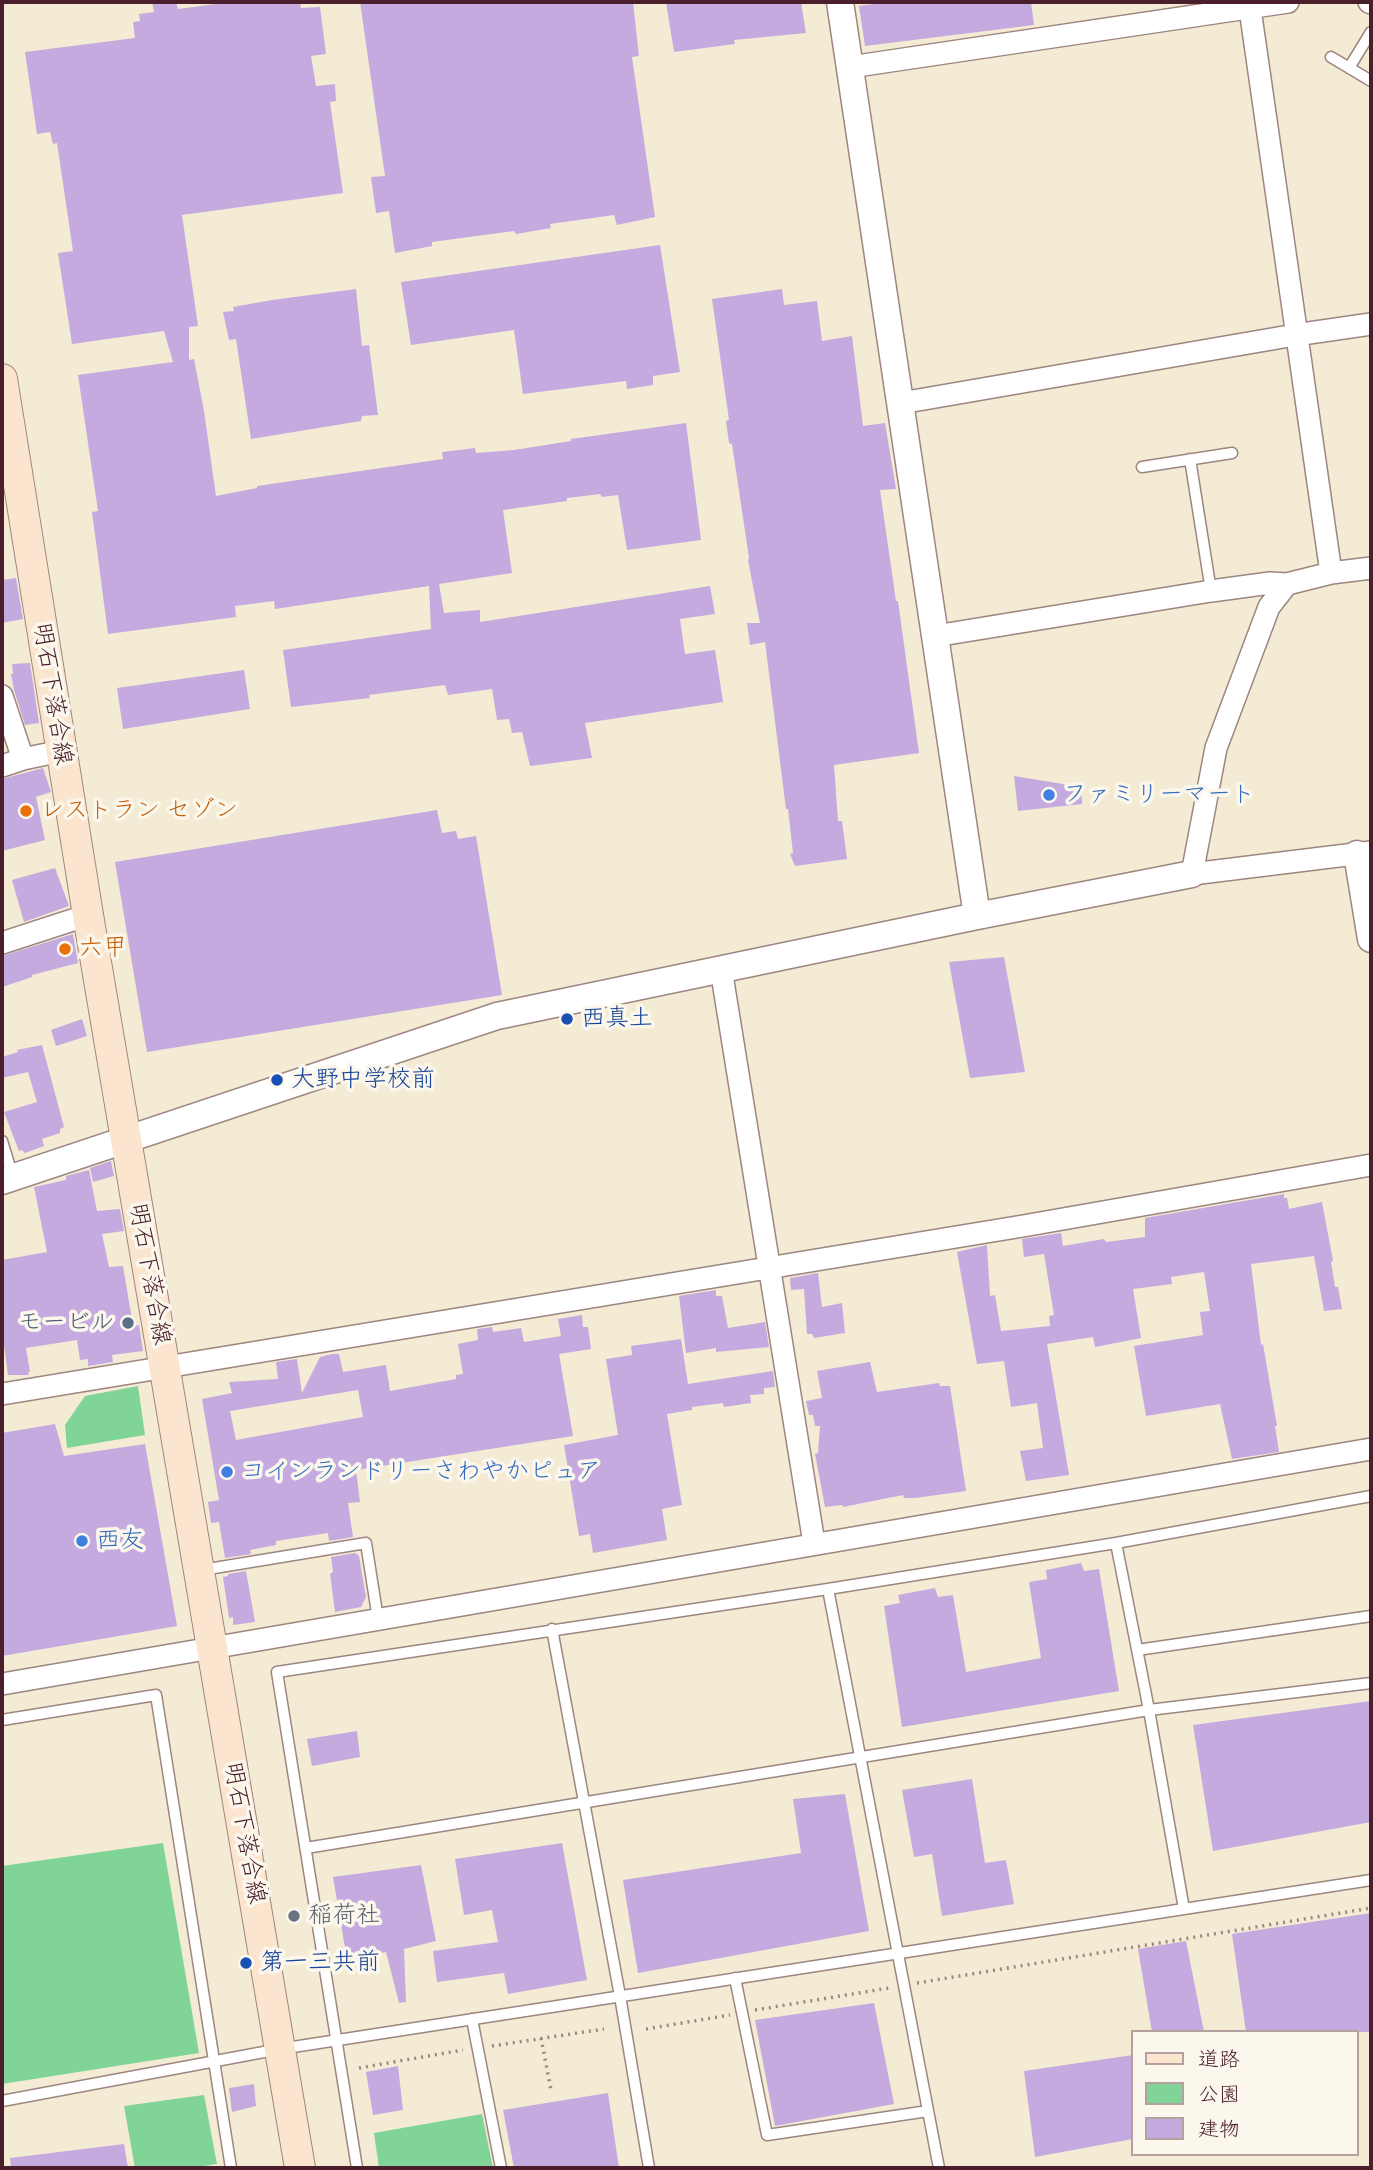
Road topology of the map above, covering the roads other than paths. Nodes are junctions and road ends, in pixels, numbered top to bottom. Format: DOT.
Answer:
graph roads {
  1 [pos="840,2"];
  2 [pos="1288,2"];
  3 [pos="1249,5"];
  4 [pos="1371,32"];
  5 [pos="1331,57"];
  6 [pos="850,67"];
  7 [pos="1349,68"];
  8 [pos="1371,81"];
  9 [pos="1371,324"];
  10 [pos="1295,335"];
  11 [pos="2,379"];
  12 [pos="901,404"];
  13 [pos="1232,453"];
  14 [pos="1190,459"];
  15 [pos="1142,467"];
  16 [pos="1371,568"];
  17 [pos="1331,573"];
  18 [pos="1287,584"];
  19 [pos="1211,591"];
  20 [pos="936,636"];
  21 [pos="2,696"];
  22 [pos="61,751"];
  23 [pos="23,759"];
  24 [pos="2,766"];
  25 [pos="1364,853"];
  26 [pos="1192,874"];
  27 [pos="88,915"];
  28 [pos="978,916"];
  29 [pos="1371,939"];
  30 [pos="2,943"];
  31 [pos="720,969"];
  32 [pos="126,1139"];
  33 [pos="2,1141"];
  34 [pos="1371,1165"];
  35 [pos="8,1179"];
  36 [pos="769,1267"];
  37 [pos="165,1368"];
  38 [pos="2,1394"];
  39 [pos="1371,1449"];
  40 [pos="1371,1496"];
  41 [pos="1116,1542"];
  42 [pos="814,1544"];
  43 [pos="200,1571"];
  44 [pos="828,1589"];
  45 [pos="1371,1616"];
  46 [pos="379,1619"];
  47 [pos="552,1629"];
  48 [pos="212,1648"];
  49 [pos="1137,1650"];
  50 [pos="1371,1683"];
  51 [pos="2,1684"];
  52 [pos="1149,1710"];
  53 [pos="2,1720"];
  54 [pos="860,1758"];
  55 [pos="584,1802"];
  56 [pos="306,1848"];
  57 [pos="1371,1880"];
  58 [pos="1184,1909"];
  59 [pos="897,1953"];
  60 [pos="735,1978"];
  61 [pos="620,1996"];
  62 [pos="472,2019"];
  63 [pos="337,2040"];
  64 [pos="280,2049"];
  65 [pos="214,2061"];
  66 [pos="2,2101"];
  67 [pos="928,2111"];
  68 [pos="232,2168"];
  69 [pos="300,2168"];
  70 [pos="357,2168"];
  71 [pos="501,2168"];
  72 [pos="649,2168"];
  73 [pos="939,2168"];
  1 -- 6 [label="street"];
  2 -- 3 [label="street"];
  3 -- 6 [label="street"];
  3 -- 10 [label="street"];
  4 -- 7 [label="lane"];
  5 -- 7 [label="lane"];
  6 -- 12 [label="street"];
  7 -- 8 [label="lane"];
  9 -- 10 [label="street"];
  10 -- 12 [label="street"];
  10 -- 17 [label="street"];
  11 -- 22 [label="main road, 明石下落合線"];
  12 -- 20 [label="street"];
  13 -- 14 [label="lane"];
  14 -- 15 [label="lane"];
  14 -- 19 [label="lane"];
  16 -- 17 [label="street"];
  17 -- 18 [label="street"];
  18 -- 19 [label="street"];
  18 -- 26 [label="street"];
  19 -- 20 [label="street"];
  20 -- 28 [label="street"];
  21 -- 23 [label="street"];
  22 -- 23 [label="street"];
  22 -- 27 [label="main road, 明石下落合線"];
  23 -- 24 [label="street"];
  25 -- 26 [label="street"];
  25 -- 29 [label="street"];
  26 -- 28 [label="street"];
  27 -- 30 [label="street"];
  27 -- 32 [label="main road, 明石下落合線"];
  28 -- 31 [label="street"];
  31 -- 32 [label="street"];
  31 -- 36 [label="street"];
  32 -- 35 [label="street"];
  32 -- 37 [label="main road, 明石下落合線"];
  33 -- 35 [label="lane"];
  34 -- 36 [label="street"];
  36 -- 37 [label="street"];
  36 -- 42 [label="street"];
  37 -- 38 [label="street"];
  37 -- 43 [label="main road, 明石下落合線"];
  39 -- 42 [label="street"];
  40 -- 41 [label="lane"];
  41 -- 44 [label="lane"];
  41 -- 49 [label="lane"];
  42 -- 46 [label="street"];
  43 -- 46 [label="lane"];
  43 -- 48 [label="main road, 明石下落合線"];
  44 -- 47 [label="lane"];
  44 -- 54 [label="lane"];
  45 -- 49 [label="lane"];
  46 -- 48 [label="street"];
  47 -- 55 [label="lane"];
  47 -- 56 [label="lane"];
  48 -- 51 [label="street"];
  48 -- 64 [label="main road, 明石下落合線"];
  49 -- 52 [label="lane"];
  50 -- 52 [label="lane"];
  52 -- 54 [label="lane"];
  52 -- 58 [label="lane"];
  53 -- 65 [label="lane"];
  54 -- 55 [label="lane"];
  54 -- 59 [label="lane"];
  55 -- 56 [label="lane"];
  55 -- 61 [label="lane"];
  56 -- 63 [label="lane"];
  57 -- 58 [label="lane"];
  58 -- 59 [label="lane"];
  59 -- 60 [label="lane"];
  59 -- 67 [label="lane"];
  60 -- 61 [label="lane"];
  60 -- 67 [label="lane"];
  61 -- 62 [label="lane"];
  61 -- 72 [label="lane"];
  62 -- 63 [label="lane"];
  62 -- 71 [label="lane"];
  63 -- 64 [label="lane"];
  63 -- 70 [label="lane"];
  64 -- 65 [label="lane"];
  64 -- 69 [label="main road, 明石下落合線"];
  65 -- 66 [label="lane"];
  65 -- 68 [label="lane"];
  67 -- 73 [label="lane"];
}
